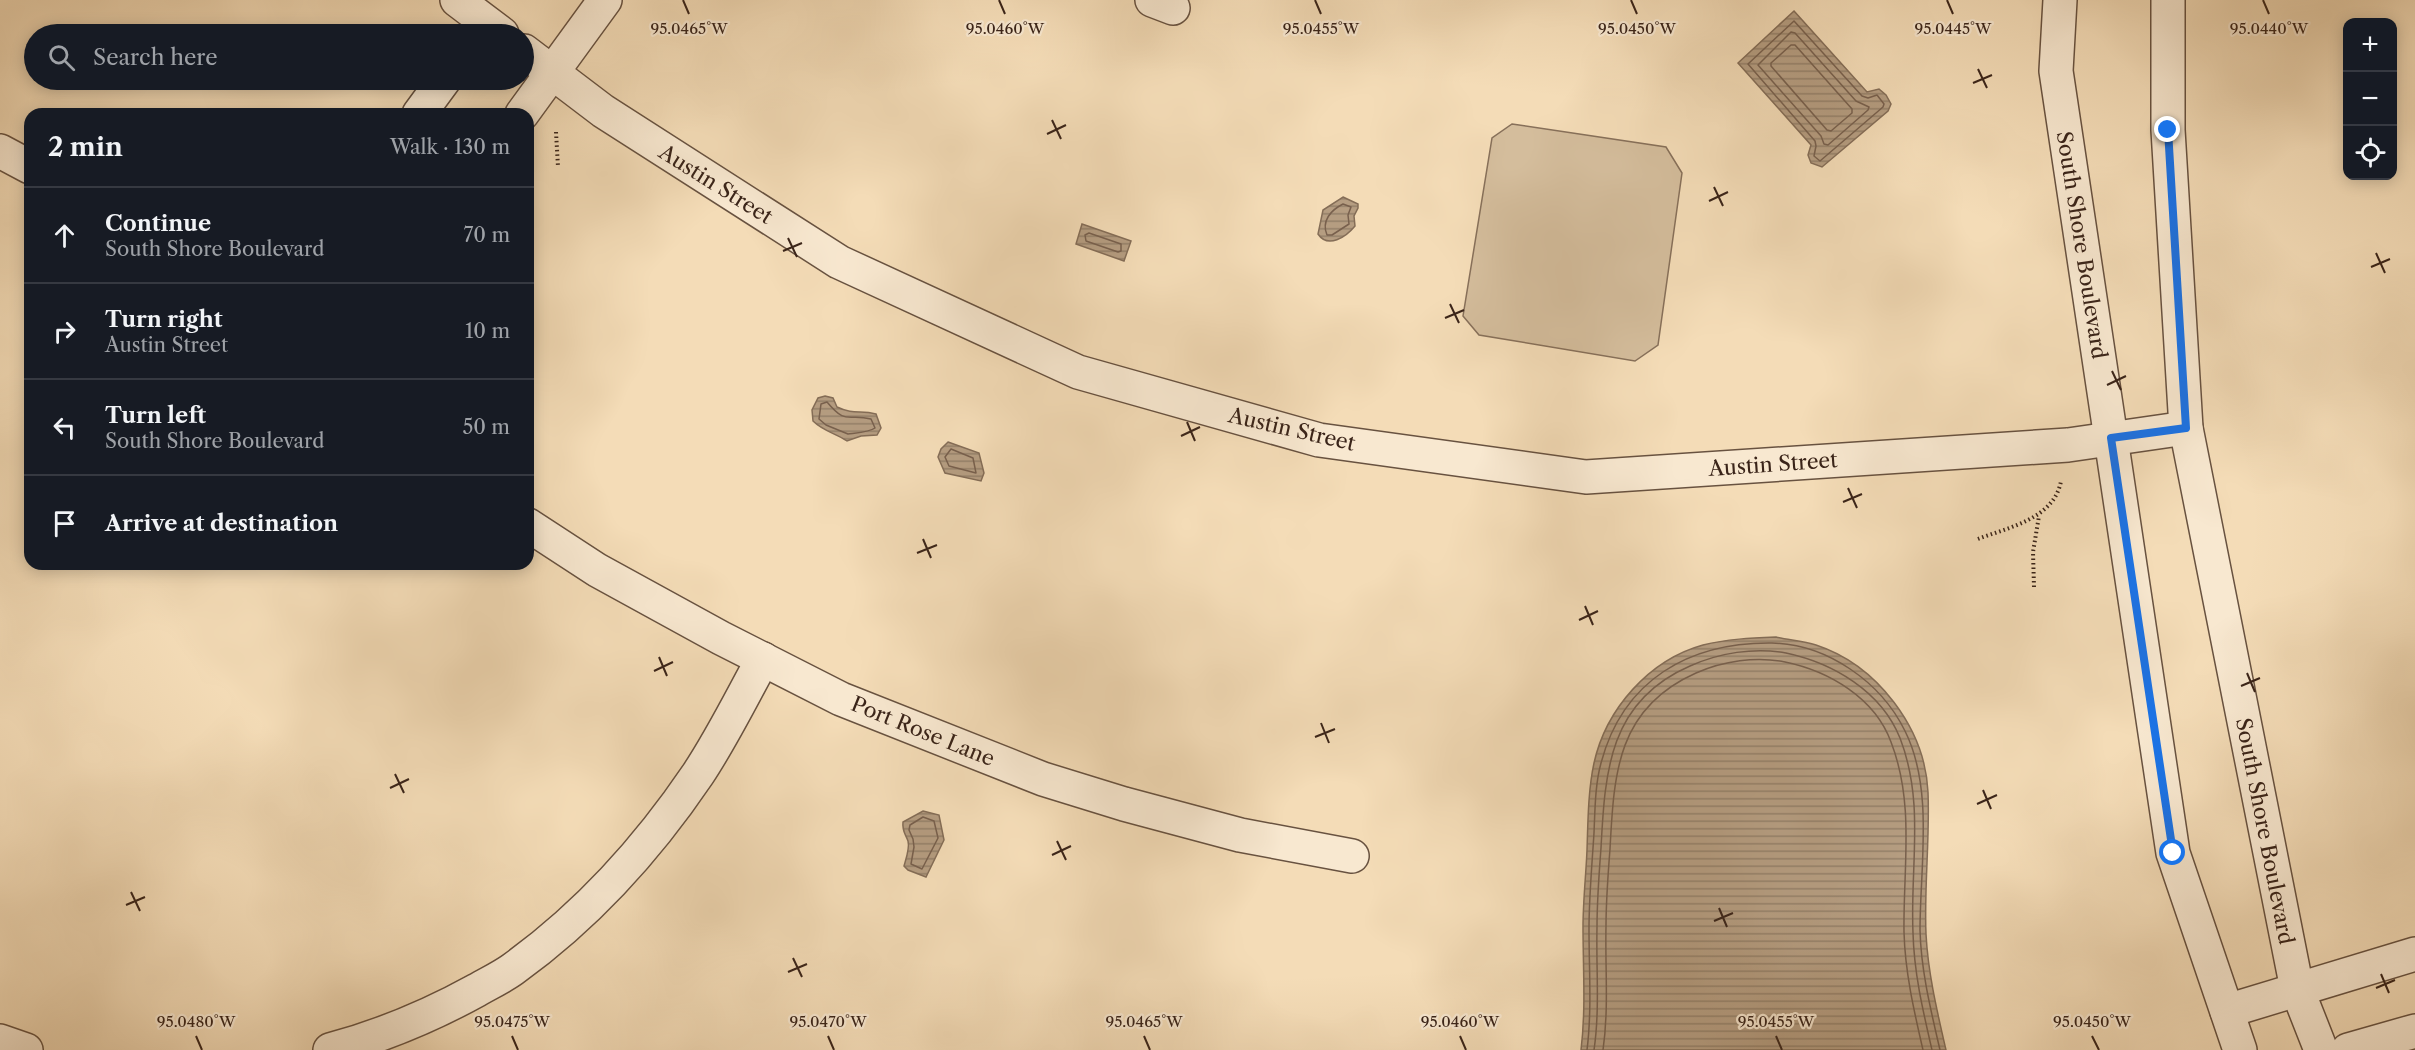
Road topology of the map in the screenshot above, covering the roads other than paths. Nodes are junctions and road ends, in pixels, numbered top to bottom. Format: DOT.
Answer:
graph roads {
  1 [pos="457,0"];
  2 [pos="605,0"];
  3 [pos="2060,0"];
  4 [pos="2168,0"];
  5 [pos="491,23"];
  6 [pos="534,59"];
  7 [pos="552,73"];
  8 [pos="437,90"];
  9 [pos="423,108"];
  10 [pos="526,108"];
  11 [pos="0,151"];
  12 [pos="24,164"];
  13 [pos="2186,428"];
  14 [pos="2111,438"];
  15 [pos="534,529"];
  16 [pos="763,659"];
  17 [pos="1352,856"];
  18 [pos="2415,954"];
  19 [pos="2296,989"];
  20 [pos="2227,1011"];
  21 [pos="2415,1031"];
  22 [pos="0,1041"];
  23 [pos="26,1050"];
  24 [pos="330,1050"];
  25 [pos="2240,1050"];
  26 [pos="2321,1050"];
  27 [pos="2348,1050"];
  1 -- 5 [label="street"];
  2 -- 7 [label="street"];
  3 -- 14 [label="street, South Shore Boulevard"];
  4 -- 13 [label="street, South Shore Boulevard"];
  6 -- 7 [label="street, Austin Street"];
  7 -- 10 [label="street"];
  7 -- 14 [label="street, Austin Street"];
  8 -- 9 [label="street"];
  11 -- 12 [label="street"];
  13 -- 14 [label="street, Austin Street"];
  13 -- 19 [label="street, South Shore Boulevard"];
  14 -- 20 [label="street, South Shore Boulevard"];
  15 -- 16 [label="street, Port Rose Lane"];
  16 -- 17 [label="street, Port Rose Lane"];
  16 -- 24 [label="street"];
  18 -- 19 [label="street"];
  19 -- 20 [label="street"];
  19 -- 26 [label="street, South Shore Boulevard"];
  20 -- 25 [label="street, South Shore Boulevard"];
  21 -- 27 [label="street"];
  22 -- 23 [label="street"];
}
